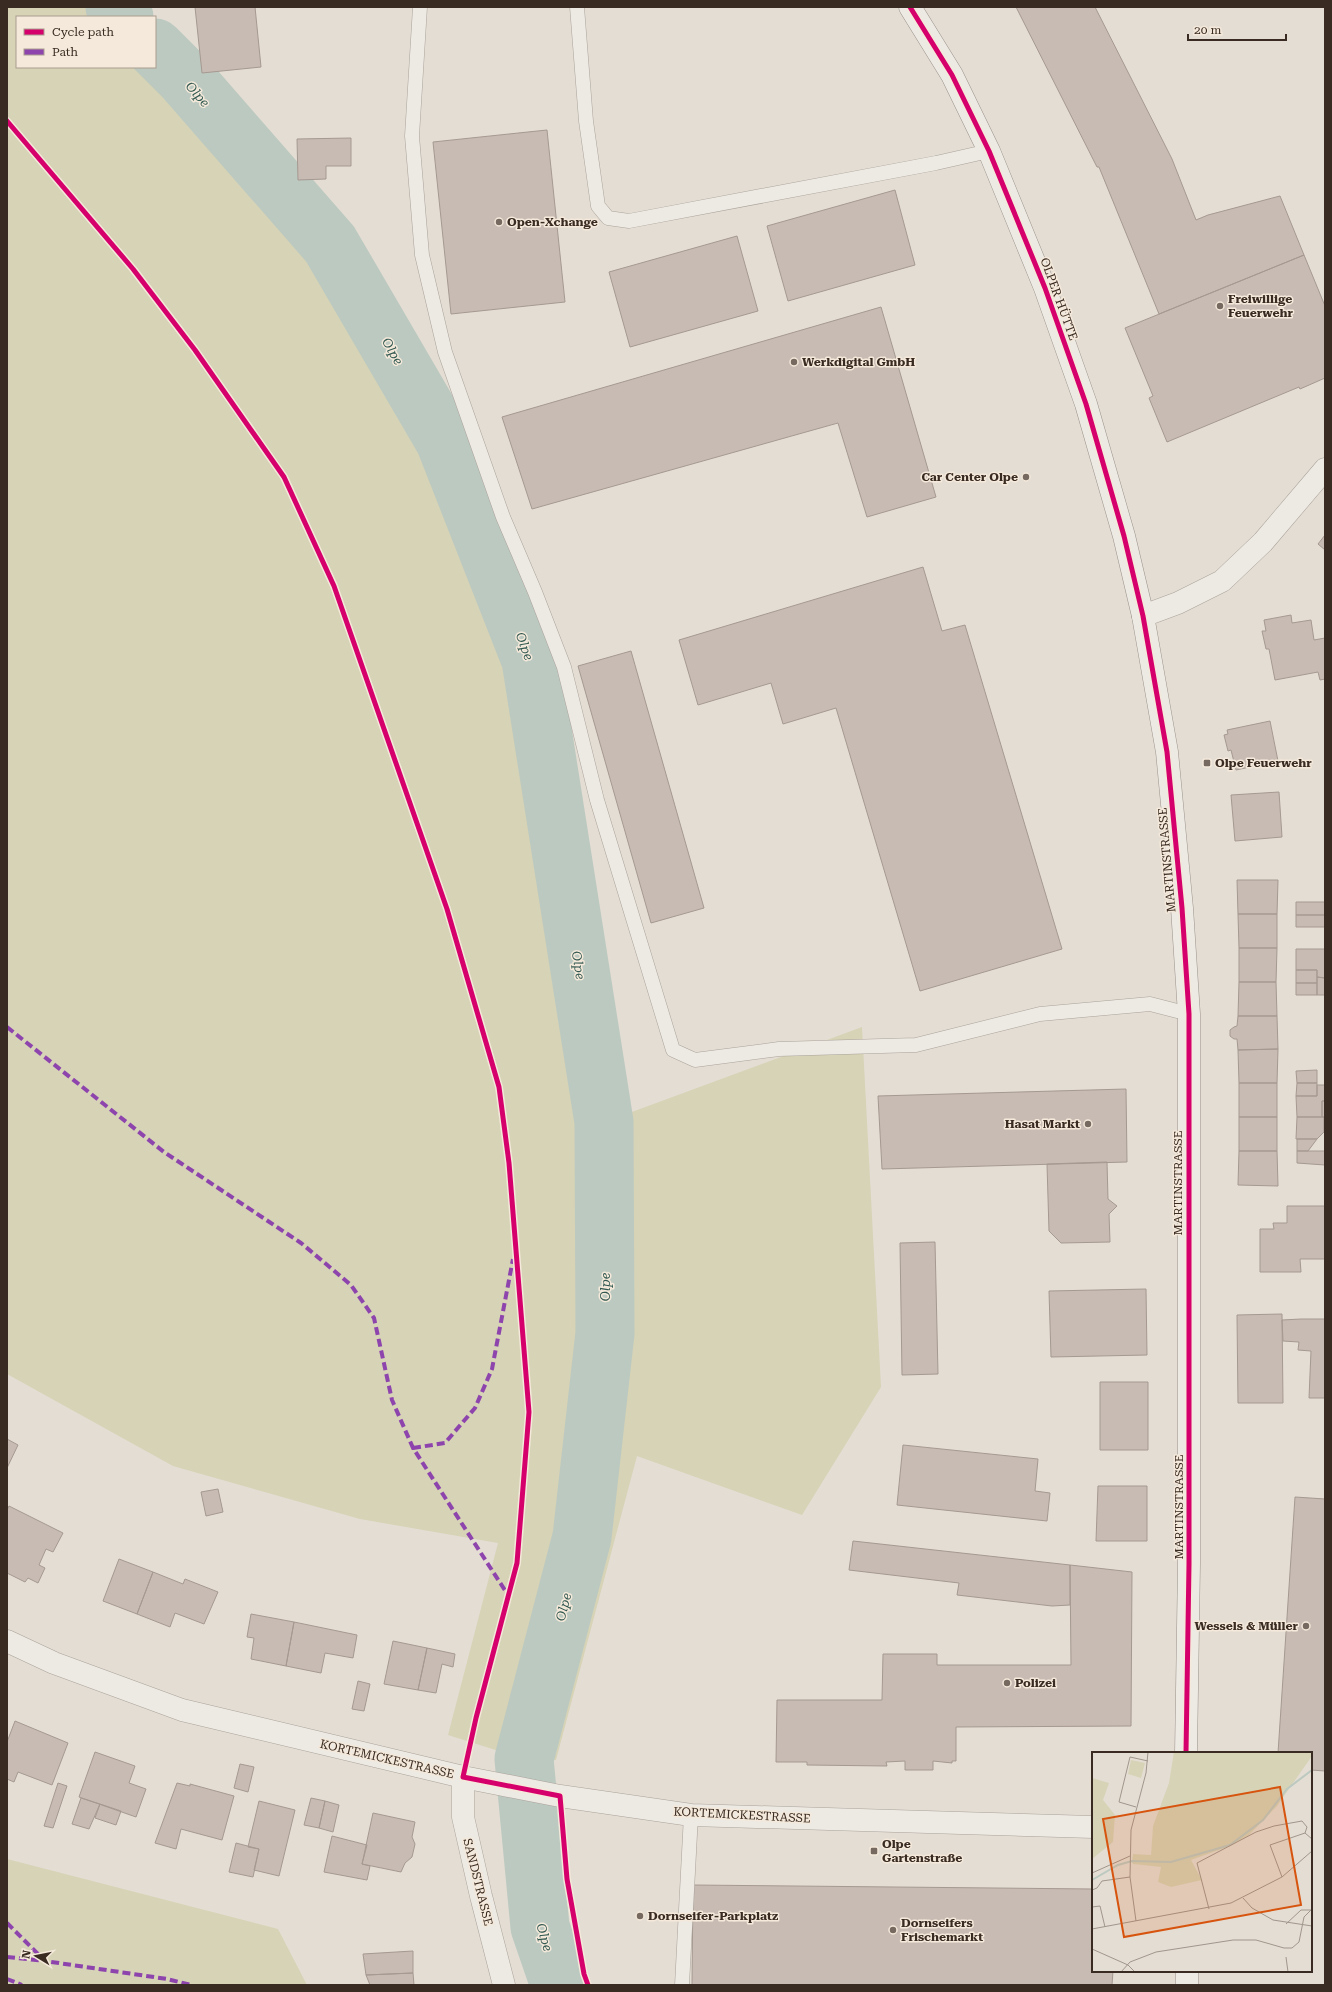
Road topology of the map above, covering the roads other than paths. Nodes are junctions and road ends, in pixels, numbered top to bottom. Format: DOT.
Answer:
graph roads {
  1 [pos="420,7"];
  2 [pos="577,7"];
  3 [pos="910,7"];
  4 [pos="989,151"];
  5 [pos="1325,469"];
  6 [pos="1143,616"];
  7 [pos="1189,1014"];
  8 [pos="7,1641"];
  9 [pos="1186,1752"];
  10 [pos="463,1777"];
  11 [pos="691,1815"];
  12 [pos="1092,1826"];
  13 [pos="1187,1972"];
  14 [pos="504,1985"];
  15 [pos="682,1985"];
  16 [pos="1188,1985"];
  1 -- 7 [label="lane"];
  2 -- 4 [label="lane"];
  3 -- 4 [label="street, OLPER HÜTTE"];
  4 -- 6 [label="street, OLPER HÜTTE"];
  5 -- 6 [label="street"];
  6 -- 7 [label="street, MARTINSTRASSE"];
  7 -- 9 [label="street, MARTINSTRASSE"];
  8 -- 10 [label="street, KORTEMICKESTRASSE"];
  10 -- 11 [label="street, KORTEMICKESTRASSE"];
  10 -- 14 [label="street, SANDSTRASSE"];
  11 -- 12 [label="street, KORTEMICKESTRASSE"];
  11 -- 15 [label="lane"];
  13 -- 16 [label="street"];
}
